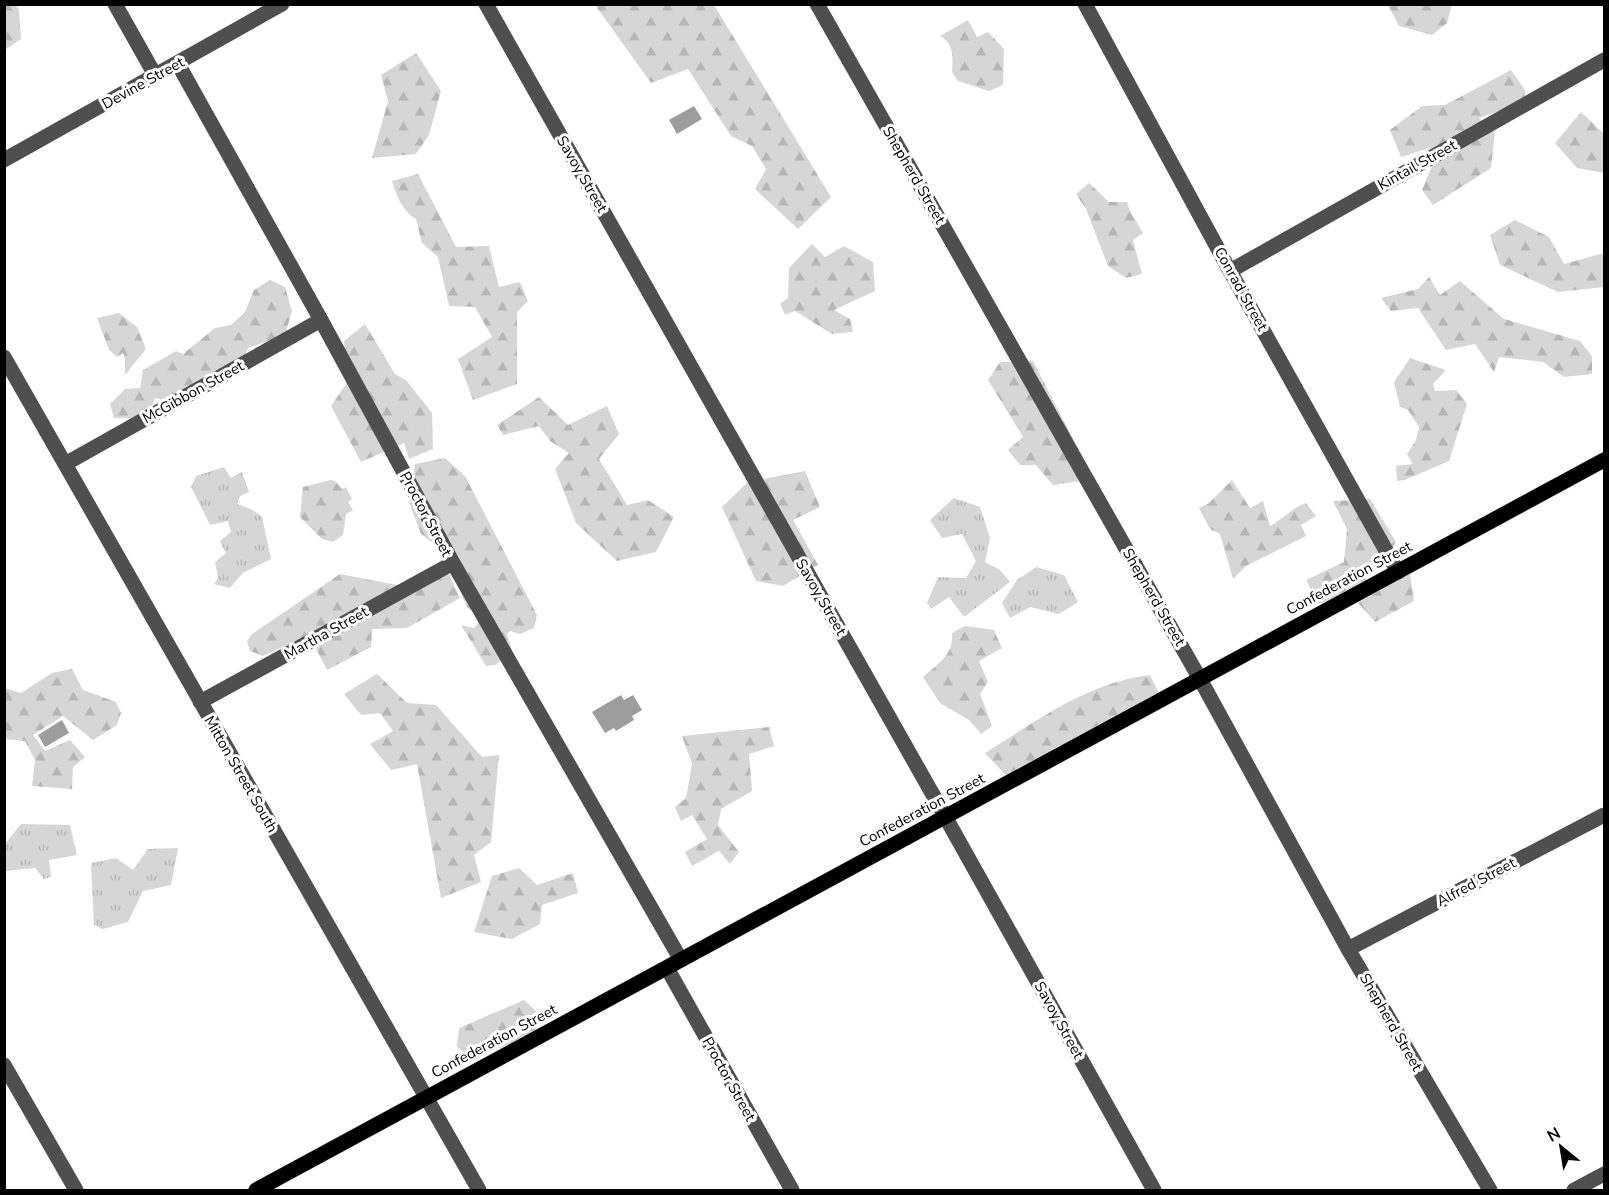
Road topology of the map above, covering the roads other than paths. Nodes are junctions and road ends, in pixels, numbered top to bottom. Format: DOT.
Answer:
graph roads {
  1 [pos="115,4"];
  2 [pos="282,4"];
  3 [pos="486,4"];
  4 [pos="817,4"];
  5 [pos="1085,4"];
  6 [pos="1605,60"];
  7 [pos="178,64"];
  8 [pos="155,75"];
  9 [pos="4,160"];
  10 [pos="1230,271"];
  11 [pos="321,320"];
  12 [pos="4,357"];
  13 [pos="1605,460"];
  14 [pos="65,464"];
  15 [pos="453,563"];
  16 [pos="1398,572"];
  17 [pos="1200,679"];
  18 [pos="200,702"];
  19 [pos="1605,815"];
  20 [pos="946,817"];
  21 [pos="1348,949"];
  22 [pos="681,960"];
  23 [pos="667,968"];
  24 [pos="4,1065"];
  25 [pos="428,1098"];
  26 [pos="1605,1174"];
  27 [pos="76,1191"];
  28 [pos="256,1191"];
  29 [pos="479,1191"];
  30 [pos="792,1191"];
  31 [pos="1154,1191"];
  32 [pos="1490,1191"];
  33 [pos="1574,1191"];
  1 -- 8 [label="street"];
  2 -- 7 [label="street, Devine Street"];
  3 -- 20 [label="street, Savoy Street"];
  4 -- 17 [label="street, Shepherd Street"];
  5 -- 10 [label="street, Conrad Street"];
  6 -- 10 [label="street, Kintail Street"];
  7 -- 8 [label="street, Devine Street"];
  7 -- 11 [label="street, Proctor Street"];
  8 -- 9 [label="street, Devine Street"];
  10 -- 16 [label="street, Conrad Street"];
  11 -- 14 [label="street, McGibbon Street"];
  11 -- 15 [label="street, Proctor Street"];
  12 -- 14 [label="street, Mitton Street South"];
  13 -- 16 [label="main road, Confederation Street"];
  14 -- 18 [label="street, Mitton Street South"];
  15 -- 18 [label="street, Martha Street"];
  15 -- 22 [label="street, Proctor Street"];
  16 -- 17 [label="main road, Confederation Street"];
  17 -- 20 [label="main road, Confederation Street"];
  17 -- 21 [label="street, Shepherd Street"];
  18 -- 25 [label="street, Mitton Street South"];
  19 -- 21 [label="street, Alfred Street"];
  20 -- 22 [label="main road, Confederation Street"];
  20 -- 31 [label="street, Savoy Street"];
  21 -- 32 [label="street, Shepherd Street"];
  22 -- 23 [label="main road, Confederation Street"];
  23 -- 25 [label="main road, Confederation Street"];
  23 -- 30 [label="street, Proctor Street"];
  24 -- 27 [label="street"];
  25 -- 28 [label="main road, Confederation Street"];
  25 -- 29 [label="street, Mitton Street South"];
  26 -- 33 [label="street"];
}
